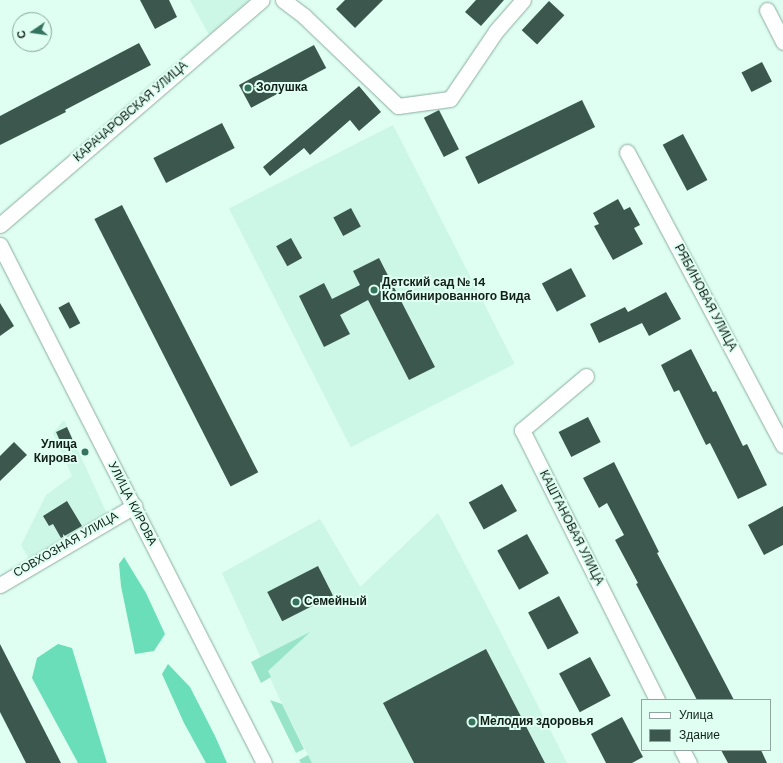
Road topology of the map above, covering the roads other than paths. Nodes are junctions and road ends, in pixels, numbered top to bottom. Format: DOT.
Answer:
graph roads {
  1 [pos="262,0"];
  2 [pos="283,0"];
  3 [pos="523,0"];
  4 [pos="767,10"];
  5 [pos="783,42"];
  6 [pos="627,152"];
  7 [pos="0,225"];
  8 [pos="0,245"];
  9 [pos="586,376"];
  10 [pos="783,445"];
  11 [pos="134,506"];
  12 [pos="0,585"];
  13 [pos="656,699"];
  14 [pos="683,751"];
  15 [pos="264,763"];
  16 [pos="689,763"];
  1 -- 7 [label="street, КАРАЧАРОВСКАЯ УЛИЦА"];
  2 -- 3 [label="street"];
  4 -- 5 [label="street"];
  6 -- 10 [label="street, РЯБИНОВАЯ УЛИЦА"];
  8 -- 11 [label="street, УЛИЦА КИРОВА"];
  9 -- 13 [label="street, КАШТАНОВАЯ УЛИЦА"];
  11 -- 12 [label="street, СОВХОЗНАЯ УЛИЦА"];
  11 -- 15 [label="street, УЛИЦА КИРОВА"];
  14 -- 16 [label="street"];
}
